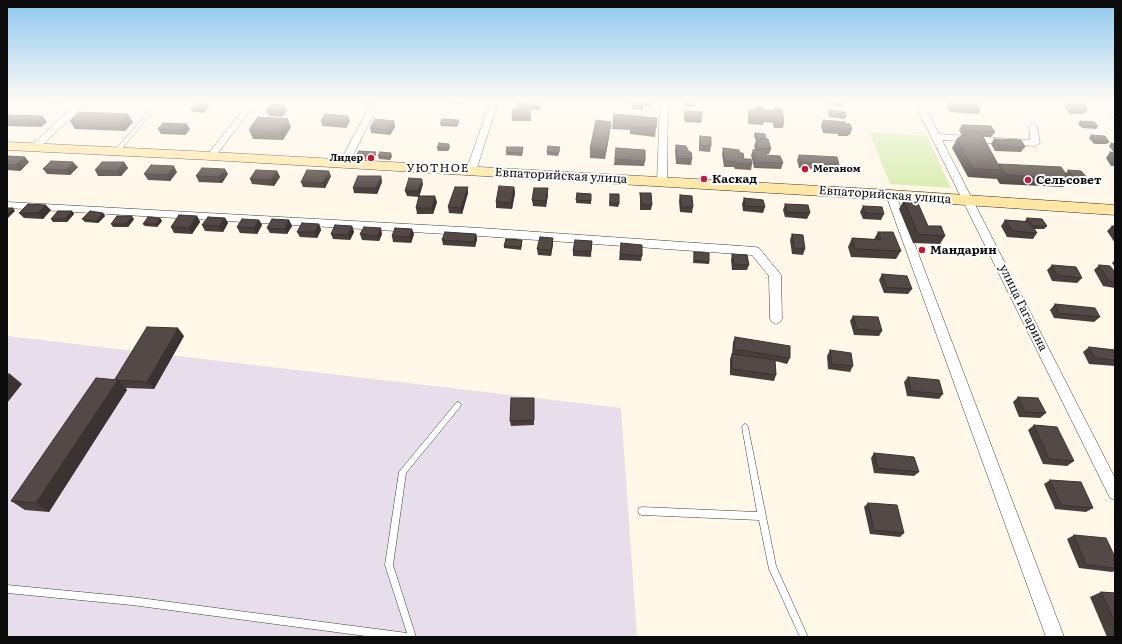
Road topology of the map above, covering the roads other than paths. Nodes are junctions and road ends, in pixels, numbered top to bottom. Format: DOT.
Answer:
graph roads {
  1 [pos="51,132"];
  2 [pos="134,132"];
  3 [pos="230,132"];
  4 [pos="360,132"];
  5 [pos="484,132"];
  6 [pos="663,132"];
  7 [pos="933,132"];
  8 [pos="1034,132"];
  9 [pos="936,137"];
  10 [pos="983,140"];
  11 [pos="7,146"];
  12 [pos="34,148"];
  13 [pos="989,151"];
  14 [pos="117,152"];
  15 [pos="211,156"];
  16 [pos="344,163"];
  17 [pos="471,171"];
  18 [pos="662,182"];
  19 [pos="891,194"];
  20 [pos="969,201"];
  21 [pos="7,205"];
  22 [pos="1115,210"];
  23 [pos="776,319"];
  24 [pos="458,405"];
  25 [pos="745,427"];
  26 [pos="1115,493"];
  27 [pos="642,511"];
  28 [pos="762,516"];
  29 [pos="7,588"];
  30 [pos="405,637"];
  31 [pos="412,637"];
  32 [pos="804,637"];
  33 [pos="1055,637"];
  1 -- 12 [label="street"];
  2 -- 14 [label="lane"];
  3 -- 15 [label="street"];
  4 -- 16 [label="street"];
  5 -- 17 [label="street"];
  6 -- 18 [label="street"];
  7 -- 9 [label="street, улица Гагарина"];
  8 -- 10 [label="street"];
  9 -- 10 [label="street"];
  9 -- 20 [label="street, улица Гагарина"];
  10 -- 13 [label="street"];
  11 -- 12 [label="main road, Евпаторийская улица"];
  12 -- 14 [label="main road, Евпаторийская улица"];
  14 -- 15 [label="main road, Евпаторийская улица"];
  15 -- 16 [label="main road, Евпаторийская улица"];
  16 -- 17 [label="main road, Евпаторийская улица"];
  17 -- 18 [label="main road, Евпаторийская улица"];
  18 -- 19 [label="main road, Евпаторийская улица"];
  19 -- 20 [label="main road, Евпаторийская улица"];
  19 -- 33 [label="street"];
  20 -- 22 [label="main road, Евпаторийская улица"];
  20 -- 26 [label="street, улица Гагарина"];
  21 -- 23 [label="street"];
  24 -- 31 [label="lane"];
  25 -- 28 [label="lane"];
  27 -- 28 [label="lane"];
  28 -- 32 [label="lane"];
  29 -- 30 [label="lane"];
}
